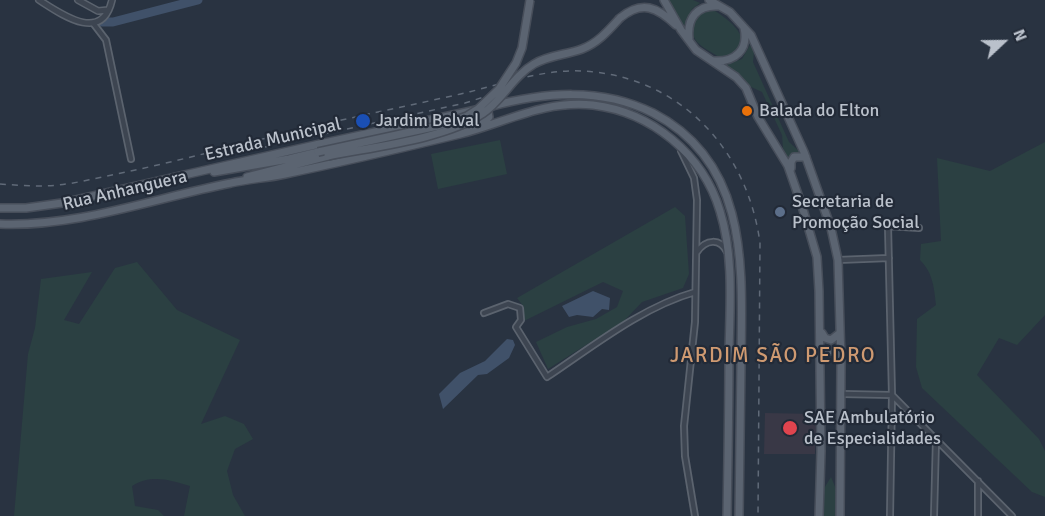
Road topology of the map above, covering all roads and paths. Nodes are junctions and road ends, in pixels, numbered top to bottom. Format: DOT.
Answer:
graph roads {
  1 [pos="39,0"];
  2 [pos="78,0"];
  3 [pos="111,0"];
  4 [pos="530,0"];
  5 [pos="664,0"];
  6 [pos="709,0"];
  7 [pos="720,6"];
  8 [pos="108,10"];
  9 [pos="93,23"];
  10 [pos="742,23"];
  11 [pos="681,30"];
  12 [pos="690,43"];
  13 [pos="714,61"];
  14 [pos="482,109"];
  15 [pos="474,130"];
  16 [pos="677,144"];
  17 [pos="806,157"];
  18 [pos="131,159"];
  19 [pos="194,173"];
  20 [pos="791,173"];
  21 [pos="233,182"];
  22 [pos="0,208"];
  23 [pos="0,224"];
  24 [pos="919,228"];
  25 [pos="697,252"];
  26 [pos="728,255"];
  27 [pos="889,258"];
  28 [pos="838,260"];
  29 [pos="694,292"];
  30 [pos="484,313"];
  31 [pos="821,331"];
  32 [pos="840,333"];
  33 [pos="821,361"];
  34 [pos="841,361"];
  35 [pos="842,394"];
  36 [pos="892,395"];
  37 [pos="936,439"];
  38 [pos="978,481"];
  39 [pos="694,516"];
  40 [pos="727,516"];
  41 [pos="739,516"];
  42 [pos="819,516"];
  43 [pos="840,516"];
  44 [pos="890,516"];
  45 [pos="934,516"];
  46 [pos="978,516"];
  47 [pos="1012,516"];
  1 -- 9 [label="street"];
  2 -- 8 [label="street"];
  3 -- 8 [label="street"];
  4 -- 19 [label="main road, bridge"];
  5 -- 11 [label="main road"];
  6 -- 7 [label="main road"];
  7 -- 10 [label="main road"];
  7 -- 12 [label="main road"];
  8 -- 9 [label="street"];
  9 -- 18 [label="street"];
  10 -- 13 [label="main road"];
  10 -- 17 [label="main road"];
  11 -- 12 [label="main road"];
  11 -- 21 [label="main road, bridge"];
  12 -- 13 [label="main road"];
  13 -- 20 [label="main road"];
  14 -- 15 [label="main road"];
  14 -- 19 [label="main road, Estrada Municipal"];
  14 -- 41 [label="main road, Estrada Municipal"];
  15 -- 16 [label="main road, Rua Anhanguera"];
  15 -- 21 [label="main road, Rua Anhanguera"];
  16 -- 25 [label="street"];
  16 -- 26 [label="main road, Rua Anhanguera"];
  17 -- 20 [label="main road"];
  17 -- 28 [label="main road"];
  19 -- 22 [label="main road, Estrada Municipal"];
  20 -- 31 [label="main road"];
  21 -- 23 [label="main road, Rua Anhanguera"];
  24 -- 27 [label="street"];
  25 -- 26 [label="street"];
  25 -- 29 [label="street"];
  26 -- 40 [label="main road, Rua Anhanguera"];
  27 -- 28 [label="street"];
  27 -- 36 [label="street"];
  28 -- 32 [label="main road"];
  29 -- 30 [label="street"];
  29 -- 39 [label="street"];
  31 -- 32 [label="main road"];
  31 -- 33 [label="main road"];
  32 -- 34 [label="main road"];
  33 -- 34 [label="main road"];
  33 -- 42 [label="main road"];
  34 -- 35 [label="main road"];
  35 -- 36 [label="street"];
  35 -- 43 [label="main road"];
  36 -- 37 [label="street"];
  36 -- 44 [label="street"];
  37 -- 38 [label="street"];
  37 -- 45 [label="street"];
  38 -- 46 [label="street"];
  38 -- 47 [label="street"];
}
